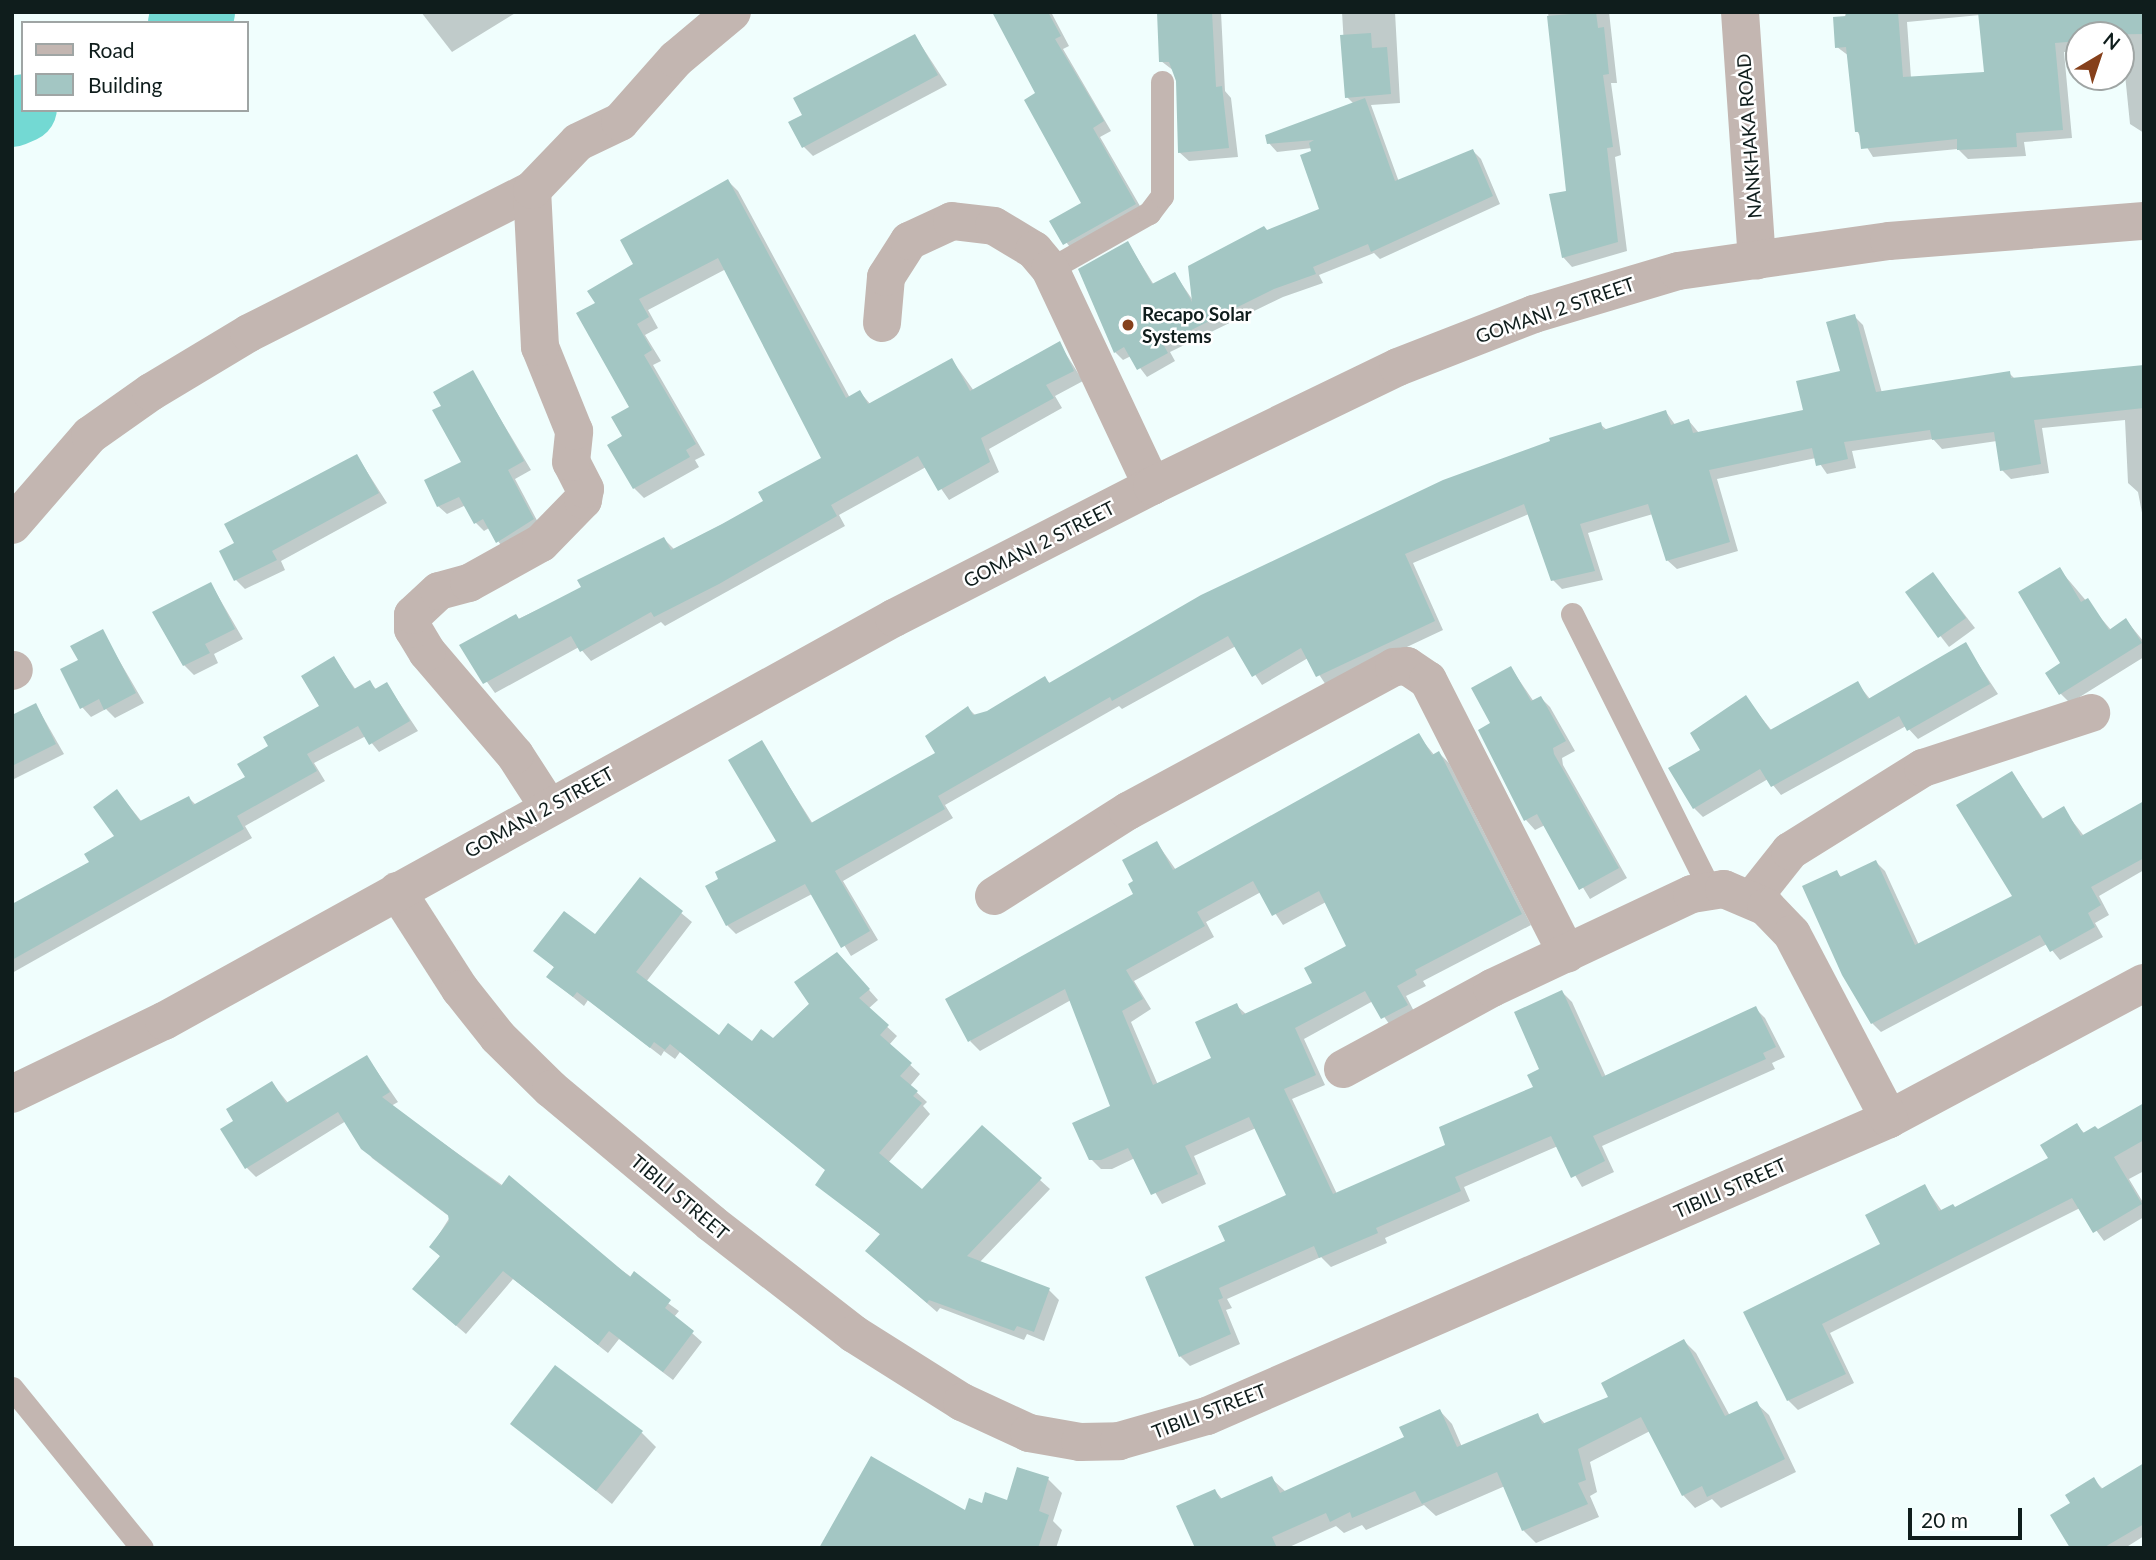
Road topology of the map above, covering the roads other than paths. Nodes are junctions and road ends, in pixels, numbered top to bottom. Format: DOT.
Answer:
graph roads {
  1 [pos="732,12"];
  2 [pos="1740,12"];
  3 [pos="1162,82"];
  4 [pos="532,190"];
  5 [pos="2144,221"];
  6 [pos="1757,260"];
  7 [pos="1050,270"];
  8 [pos="882,323"];
  9 [pos="1152,486"];
  10 [pos="12,525"];
  11 [pos="1572,614"];
  12 [pos="2091,713"];
  13 [pos="548,806"];
  14 [pos="1709,888"];
  15 [pos="397,891"];
  16 [pos="994,896"];
  17 [pos="1752,898"];
  18 [pos="1567,954"];
  19 [pos="2144,983"];
  20 [pos="1342,1069"];
  21 [pos="12,1094"];
  22 [pos="1889,1119"];
  23 [pos="12,1388"];
  24 [pos="142,1548"];
  1 -- 4 [label="street"];
  2 -- 6 [label="street, NANKHAKA ROAD"];
  3 -- 7 [label="lane"];
  4 -- 10 [label="street"];
  4 -- 13 [label="street"];
  5 -- 6 [label="street, GOMANI 2 STREET"];
  6 -- 9 [label="street, GOMANI 2 STREET"];
  7 -- 8 [label="street"];
  7 -- 9 [label="street"];
  9 -- 13 [label="street, GOMANI 2 STREET"];
  11 -- 14 [label="lane"];
  12 -- 17 [label="street"];
  13 -- 15 [label="street, GOMANI 2 STREET"];
  14 -- 17 [label="street"];
  14 -- 18 [label="street"];
  15 -- 21 [label="street, GOMANI 2 STREET"];
  15 -- 22 [label="street, TIBILI STREET"];
  16 -- 18 [label="street"];
  17 -- 22 [label="street"];
  18 -- 20 [label="street"];
  19 -- 22 [label="street, TIBILI STREET"];
  23 -- 24 [label="lane"];
}
